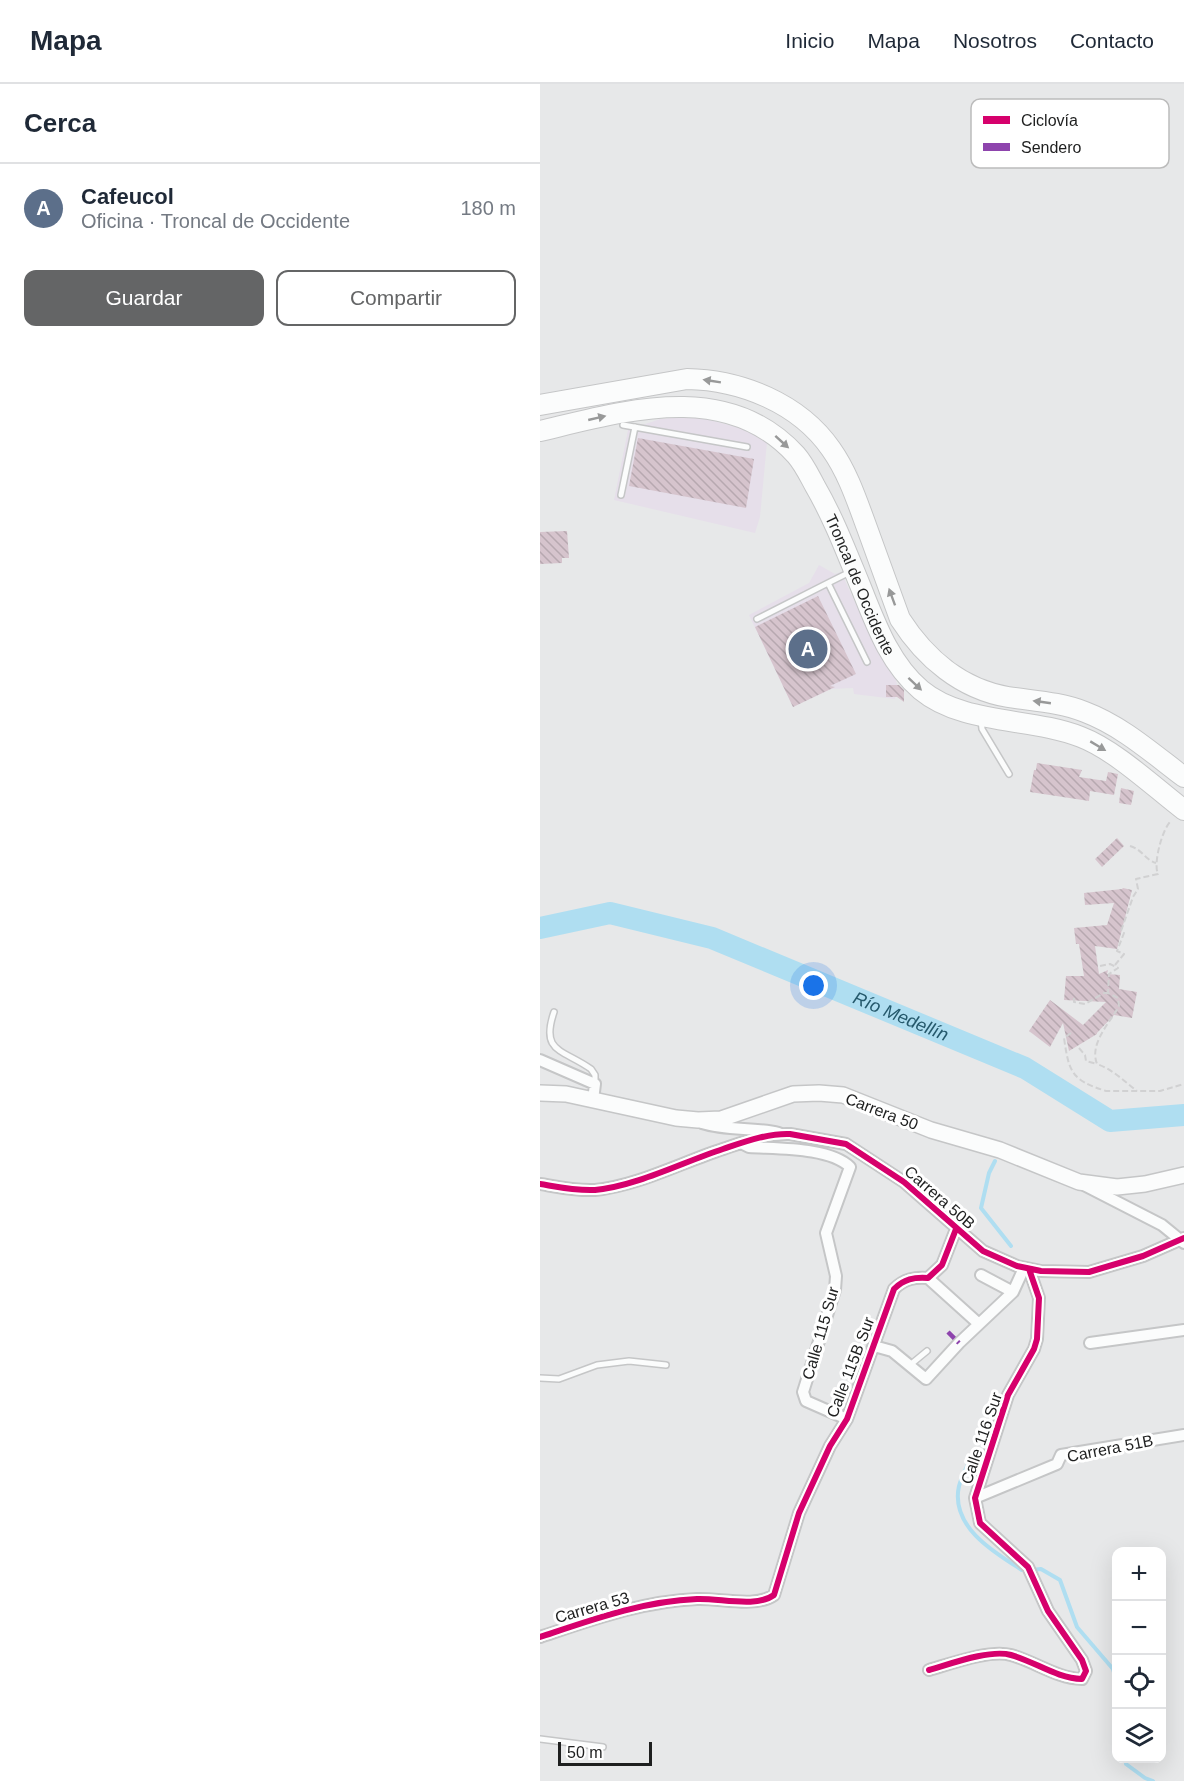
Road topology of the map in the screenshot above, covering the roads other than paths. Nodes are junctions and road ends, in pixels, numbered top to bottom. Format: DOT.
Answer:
graph roads {
  1 [pos="540,405"];
  2 [pos="623,425"];
  3 [pos="635,427"];
  4 [pos="540,431"];
  5 [pos="747,447"];
  6 [pos="621,495"];
  7 [pos="854,570"];
  8 [pos="828,583"];
  9 [pos="757,619"];
  10 [pos="867,663"];
  11 [pos="981,715"];
  12 [pos="1009,774"];
  13 [pos="1184,777"];
  14 [pos="1178,815"];
  15 [pos="554,1012"];
  16 [pos="540,1060"];
  17 [pos="595,1084"];
  18 [pos="540,1093"];
  19 [pos="592,1100"];
  20 [pos="690,1119"];
  21 [pos="782,1133"];
  22 [pos="740,1143"];
  23 [pos="1184,1175"];
  24 [pos="1079,1182"];
  25 [pos="540,1184"];
  26 [pos="956,1228"];
  27 [pos="1183,1240"];
  28 [pos="1027,1268"];
  29 [pos="981,1275"];
  30 [pos="928,1278"];
  31 [pos="1013,1292"];
  32 [pos="979,1324"];
  33 [pos="1184,1330"];
  34 [pos="1090,1343"];
  35 [pos="874,1346"];
  36 [pos="927,1351"];
  37 [pos="666,1365"];
  38 [pos="908,1366"];
  39 [pos="540,1378"];
  40 [pos="847,1419"];
  41 [pos="1184,1434"];
  42 [pos="975,1498"];
  43 [pos="760,1601"];
  44 [pos="540,1637"];
  45 [pos="929,1670"];
  46 [pos="540,1739"];
  47 [pos="603,1747"];
  13 -- 1 [label="highway, Troncal de Occidente, one-way"];
  2 -- 3 [label="lane"];
  3 -- 5 [label="lane"];
  3 -- 6 [label="lane"];
  4 -- 7 [label="highway, Troncal de Occidente, one-way"];
  7 -- 8 [label="lane"];
  7 -- 11 [label="highway, Troncal de Occidente, one-way"];
  8 -- 9 [label="lane"];
  8 -- 10 [label="lane"];
  11 -- 12 [label="lane"];
  11 -- 14 [label="highway, Troncal de Occidente, one-way"];
  15 -- 17 [label="lane"];
  16 -- 17 [label="street"];
  17 -- 19 [label="street"];
  18 -- 19 [label="main road, Carrera 50"];
  19 -- 20 [label="main road, Carrera 50"];
  20 -- 21 [label="street"];
  20 -- 24 [label="main road, Carrera 50"];
  21 -- 22 [label="street, Carrera 50B"];
  21 -- 26 [label="street, Carrera 50B"];
  22 -- 25 [label="street, Carrera 50B"];
  22 -- 40 [label="street, Calle 115 Sur"];
  23 -- 24 [label="main road, Carrera 50"];
  24 -- 27 [label="street"];
  26 -- 28 [label="street, Carrera 50B"];
  26 -- 30 [label="street"];
  27 -- 28 [label="street, Carrera 50B"];
  28 -- 31 [label="street"];
  28 -- 42 [label="street, Calle 116 Sur"];
  29 -- 31 [label="street"];
  30 -- 32 [label="street"];
  30 -- 35 [label="street, Calle 115B Sur"];
  31 -- 32 [label="street"];
  32 -- 38 [label="street"];
  33 -- 34 [label="street"];
  35 -- 38 [label="street"];
  35 -- 40 [label="street, Calle 115B Sur"];
  36 -- 38 [label="lane"];
  37 -- 39 [label="lane"];
  40 -- 43 [label="street, Calle 115B Sur"];
  41 -- 42 [label="street, Carrera 51B"];
  42 -- 45 [label="street, Calle 116 Sur"];
  43 -- 44 [label="street, Carrera 53"];
  46 -- 47 [label="lane"];
}
